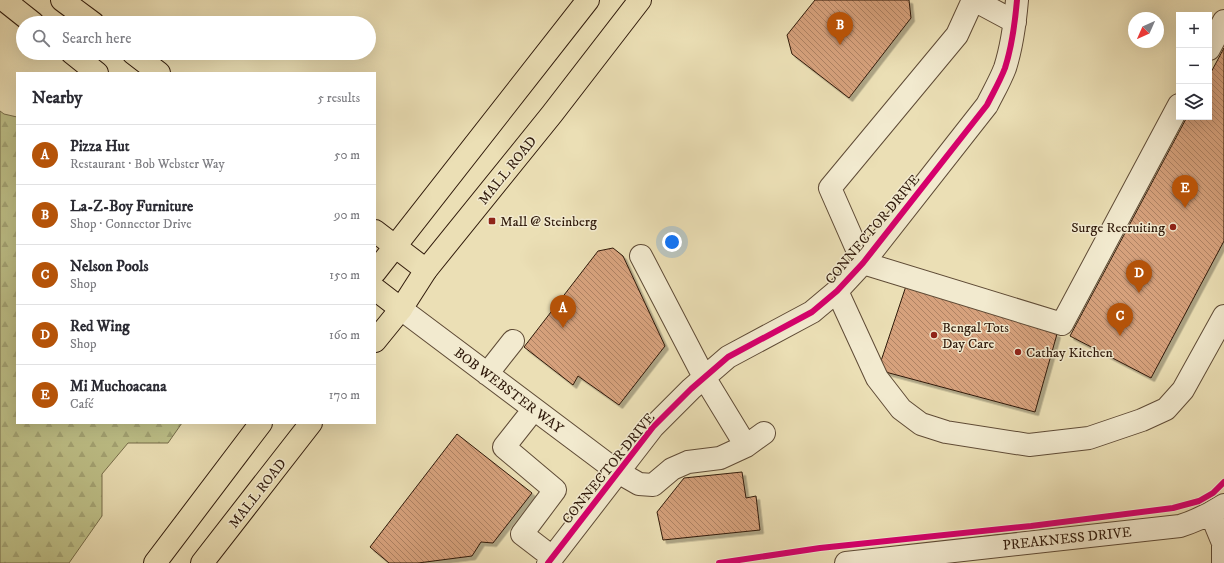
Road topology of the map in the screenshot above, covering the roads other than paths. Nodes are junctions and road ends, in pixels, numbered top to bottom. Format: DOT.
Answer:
graph roads {
  1 [pos="4,0"];
  2 [pos="62,0"];
  3 [pos="588,0"];
  4 [pos="640,0"];
  5 [pos="974,0"];
  6 [pos="1017,0"];
  7 [pos="24,16"];
  8 [pos="84,16"];
  9 [pos="1224,21"];
  10 [pos="1015,22"];
  11 [pos="1210,48"];
  12 [pos="81,60"];
  13 [pos="142,60"];
  14 [pos="97,72"];
  15 [pos="158,72"];
  16 [pos="1176,111"];
  17 [pos="376,232"];
  18 [pos="395,246"];
  19 [pos="641,256"];
  20 [pos="863,263"];
  21 [pos="426,270"];
  22 [pos="376,271"];
  23 [pos="376,290"];
  24 [pos="837,291"];
  25 [pos="400,309"];
  26 [pos="1224,316"];
  27 [pos="376,340"];
  28 [pos="513,341"];
  29 [pos="487,374"];
  30 [pos="704,377"];
  31 [pos="534,409"];
  32 [pos="260,424"];
  33 [pos="311,424"];
  34 [pos="764,433"];
  35 [pos="746,446"];
  36 [pos="618,472"];
  37 [pos="1217,509"];
  38 [pos="550,560"];
  39 [pos="156,563"];
  40 [pos="202,563"];
  41 [pos="846,563"];
  42 [pos="1223,563"];
  1 -- 7 [label="main road"];
  2 -- 8 [label="main road"];
  3 -- 18 [label="main road"];
  4 -- 21 [label="main road, MALL ROAD"];
  5 -- 10 [label="street"];
  5 -- 20 [label="street"];
  6 -- 10 [label="street, CONNECTOR DRIVE"];
  9 -- 11 [label="street"];
  10 -- 20 [label="street, CONNECTOR DRIVE"];
  12 -- 14 [label="main road"];
  13 -- 15 [label="main road"];
  16 -- 20 [label="street"];
  17 -- 18 [label="main road"];
  18 -- 21 [label="main road"];
  18 -- 22 [label="main road"];
  19 -- 30 [label="street"];
  20 -- 24 [label="street, CONNECTOR DRIVE"];
  21 -- 25 [label="main road, MALL ROAD"];
  23 -- 25 [label="main road"];
  24 -- 26 [label="street"];
  24 -- 30 [label="street, CONNECTOR DRIVE"];
  25 -- 27 [label="main road, MALL ROAD"];
  25 -- 29 [label="street, BOB WEBSTER WAY"];
  28 -- 29 [label="street"];
  29 -- 31 [label="street, BOB WEBSTER WAY"];
  30 -- 35 [label="street"];
  30 -- 36 [label="street, CONNECTOR DRIVE"];
  31 -- 36 [label="street, BOB WEBSTER WAY"];
  31 -- 38 [label="street"];
  32 -- 39 [label="main road"];
  33 -- 40 [label="main road, MALL ROAD"];
  34 -- 35 [label="street, BOB WEBSTER WAY"];
  35 -- 36 [label="street, BOB WEBSTER WAY"];
  36 -- 38 [label="street, CONNECTOR DRIVE"];
  37 -- 41 [label="street, PREAKNESS DRIVE"];
  37 -- 42 [label="street, PREAKNESS DRIVE"];
}
